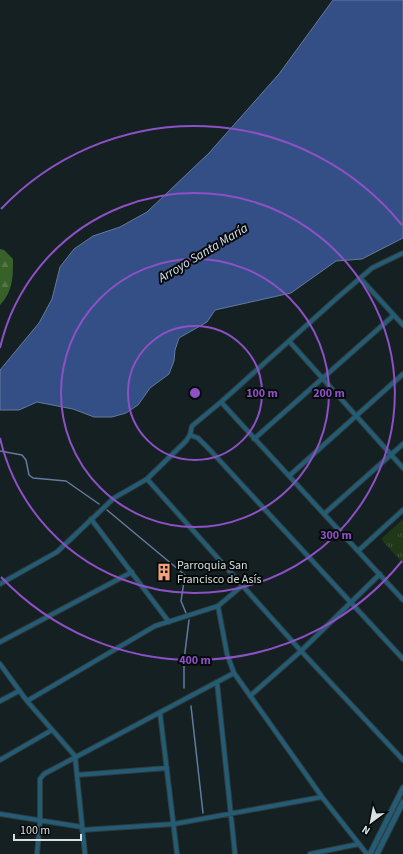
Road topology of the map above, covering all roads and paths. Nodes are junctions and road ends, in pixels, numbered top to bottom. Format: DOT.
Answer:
graph roads {
  1 [pos="403,253"];
  2 [pos="360,278"];
  3 [pos="394,315"];
  4 [pos="403,325"];
  5 [pos="289,342"];
  6 [pos="403,374"];
  7 [pos="322,379"];
  8 [pos="221,402"];
  9 [pos="356,416"];
  10 [pos="190,435"];
  11 [pos="254,439"];
  12 [pos="403,444"];
  13 [pos="391,454"];
  14 [pos="403,468"];
  15 [pos="289,476"];
  16 [pos="147,479"];
  17 [pos="403,510"];
  18 [pos="324,514"];
  19 [pos="91,519"];
  20 [pos="358,551"];
  21 [pos="132,572"];
  22 [pos="380,574"];
  23 [pos="0,584"];
  24 [pos="242,586"];
  25 [pos="403,600"];
  26 [pos="350,602"];
  27 [pos="218,606"];
  28 [pos="168,622"];
  29 [pos="0,642"];
  30 [pos="301,651"];
  31 [pos="403,659"];
  32 [pos="0,664"];
  33 [pos="234,673"];
  34 [pos="217,682"];
  35 [pos="19,691"];
  36 [pos="250,696"];
  37 [pos="27,701"];
  38 [pos="0,702"];
  39 [pos="160,713"];
  40 [pos="52,730"];
  41 [pos="75,756"];
  42 [pos="0,760"];
  43 [pos="403,760"];
  44 [pos="167,768"];
  45 [pos="77,775"];
  46 [pos="403,788"];
  47 [pos="322,797"];
  48 [pos="403,802"];
  49 [pos="230,812"];
  50 [pos="0,814"];
  51 [pos="40,821"];
  52 [pos="174,824"];
  53 [pos="82,828"];
  54 [pos="359,844"];
  55 [pos="37,854"];
  56 [pos="85,854"];
  57 [pos="177,854"];
  58 [pos="235,854"];
  59 [pos="310,854"];
  60 [pos="367,854"];
  61 [pos="370,854"];
  62 [pos="377,854"];
  1 -- 2 [label="street"];
  2 -- 3 [label="street"];
  2 -- 5 [label="street"];
  3 -- 4 [label="street"];
  3 -- 7 [label="street"];
  5 -- 7 [label="street"];
  5 -- 8 [label="street"];
  6 -- 9 [label="street"];
  7 -- 9 [label="street"];
  7 -- 11 [label="street"];
  8 -- 10 [label="street"];
  8 -- 11 [label="street"];
  9 -- 13 [label="street"];
  9 -- 15 [label="street"];
  10 -- 16 [label="street"];
  10 -- 26 [label="street"];
  11 -- 15 [label="street"];
  12 -- 13 [label="street"];
  13 -- 14 [label="street"];
  13 -- 18 [label="street"];
  15 -- 18 [label="street"];
  16 -- 19 [label="street"];
  16 -- 24 [label="street"];
  17 -- 20 [label="street"];
  18 -- 20 [label="street"];
  19 -- 21 [label="street"];
  19 -- 23 [label="street"];
  20 -- 22 [label="street"];
  21 -- 28 [label="street"];
  21 -- 29 [label="street"];
  22 -- 25 [label="street"];
  22 -- 26 [label="street"];
  24 -- 27 [label="street"];
  24 -- 30 [label="street"];
  26 -- 30 [label="street"];
  26 -- 31 [label="street"];
  27 -- 28 [label="street"];
  27 -- 33 [label="street"];
  28 -- 37 [label="street"];
  30 -- 36 [label="street"];
  30 -- 43 [label="street"];
  32 -- 35 [label="street"];
  33 -- 34 [label="street"];
  33 -- 36 [label="street"];
  34 -- 39 [label="street"];
  34 -- 49 [label="street"];
  35 -- 37 [label="street"];
  35 -- 38 [label="street"];
  36 -- 47 [label="street"];
  37 -- 40 [label="street"];
  39 -- 41 [label="street"];
  39 -- 44 [label="street"];
  40 -- 41 [label="street"];
  40 -- 42 [label="street"];
  41 -- 45 [label="street"];
  41 -- 51 [label="street"];
  44 -- 45 [label="street"];
  44 -- 52 [label="street"];
  45 -- 53 [label="street"];
  46 -- 61 [label="street"];
  47 -- 49 [label="street"];
  47 -- 54 [label="street"];
  48 -- 62 [label="street"];
  49 -- 52 [label="street"];
  49 -- 58 [label="street"];
  50 -- 51 [label="street"];
  51 -- 53 [label="street"];
  51 -- 55 [label="street"];
  52 -- 53 [label="street"];
  52 -- 57 [label="street"];
  53 -- 56 [label="street"];
  54 -- 59 [label="street"];
  54 -- 60 [label="street"];
}
